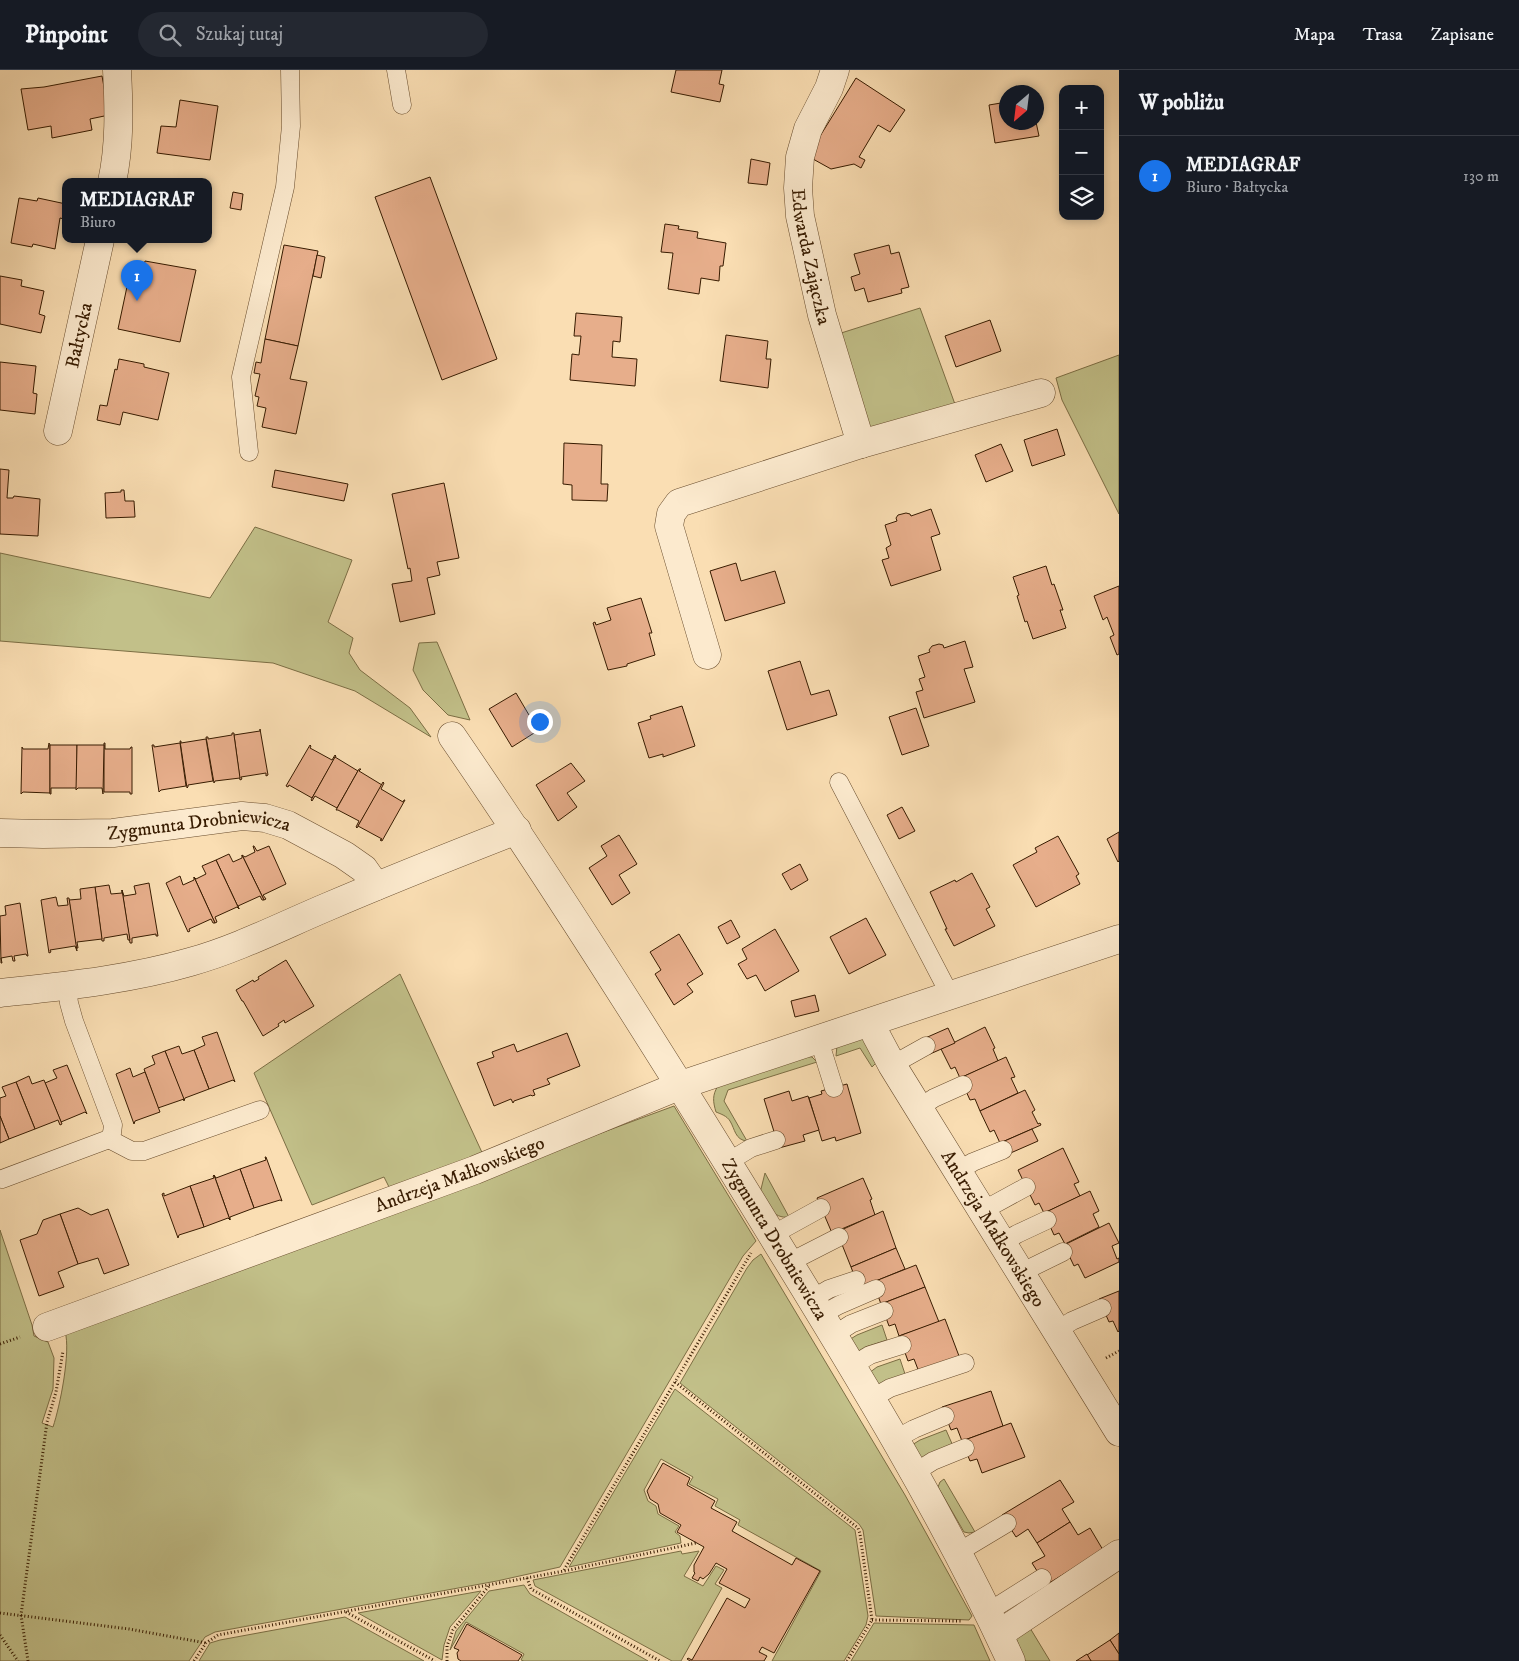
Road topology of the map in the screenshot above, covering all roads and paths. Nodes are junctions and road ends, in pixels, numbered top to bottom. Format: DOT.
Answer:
graph roads {
  1 [pos="117,70"];
  2 [pos="290,70"];
  3 [pos="396,70"];
  4 [pos="835,70"];
  5 [pos="402,105"];
  6 [pos="113,178"];
  7 [pos="99,243"];
  8 [pos="1041,393"];
  9 [pos="58,431"];
  10 [pos="860,444"];
  11 [pos="249,452"];
  12 [pos="707,655"];
  13 [pos="452,736"];
  14 [pos="839,782"];
  15 [pos="517,830"];
  16 [pos="0,832"];
  17 [pos="376,886"];
  18 [pos="1119,939"];
  19 [pos="67,986"];
  20 [pos="0,993"];
  21 [pos="950,995"];
  22 [pos="872,1022"];
  23 [pos="819,1040"];
  24 [pos="926,1046"];
  25 [pos="892,1065"];
  26 [pos="681,1085"];
  27 [pos="963,1085"];
  28 [pos="834,1088"];
  29 [pos="919,1108"];
  30 [pos="260,1110"];
  31 [pos="109,1140"];
  32 [pos="776,1140"];
  33 [pos="1003,1150"];
  34 [pos="728,1162"];
  35 [pos="958,1171"];
  36 [pos="2,1179"];
  37 [pos="1026,1187"];
  38 [pos="822,1208"];
  39 [pos="982,1211"];
  40 [pos="1047,1220"];
  41 [pos="772,1235"];
  42 [pos="839,1237"];
  43 [pos="1002,1243"];
  44 [pos="1063,1252"];
  45 [pos="790,1262"];
  46 [pos="1020,1273"];
  47 [pos="856,1280"];
  48 [pos="876,1289"];
  49 [pos="1102,1308"];
  50 [pos="884,1311"];
  51 [pos="822,1316"];
  52 [pos="51,1325"];
  53 [pos="1056,1331"];
  54 [pos="902,1345"];
  55 [pos="964,1364"];
  56 [pos="852,1366"];
  57 [pos="675,1382"];
  58 [pos="871,1399"];
  59 [pos="946,1416"];
  60 [pos="1117,1426"];
  61 [pos="894,1440"];
  62 [pos="965,1448"];
  63 [pos="914,1473"];
  64 [pos="1007,1523"];
  65 [pos="696,1543"];
  66 [pos="957,1553"];
  67 [pos="1119,1554"];
  68 [pos="564,1571"];
  69 [pos="527,1578"];
  70 [pos="1042,1578"];
  71 [pos="490,1585"];
  72 [pos="346,1612"];
  73 [pos="0,1613"];
  74 [pos="21,1615"];
  75 [pos="872,1620"];
  76 [pos="985,1623"];
  77 [pos="0,1635"];
  78 [pos="206,1643"];
  79 [pos="18,1661"];
  80 [pos="28,1661"];
  81 [pos="194,1661"];
  82 [pos="435,1661"];
  83 [pos="446,1661"];
  84 [pos="660,1661"];
  85 [pos="847,1661"];
  86 [pos="1011,1661"];
  1 -- 6 [label="street"];
  2 -- 11 [label="lane"];
  3 -- 5 [label="lane"];
  4 -- 10 [label="street, Edwarda Zajączka"];
  7 -- 9 [label="street, Bałtycka"];
  8 -- 10 [label="street"];
  10 -- 12 [label="street"];
  13 -- 15 [label="street, Zygmunta Drobniewicza"];
  14 -- 21 [label="lane"];
  15 -- 17 [label="street"];
  15 -- 26 [label="street, Zygmunta Drobniewicza"];
  16 -- 17 [label="street, Zygmunta Drobniewicza"];
  17 -- 19 [label="street"];
  18 -- 21 [label="street, Andrzeja Małkowskiego"];
  19 -- 20 [label="street"];
  19 -- 31 [label="lane"];
  21 -- 22 [label="street, Andrzeja Małkowskiego"];
  22 -- 23 [label="street, Andrzeja Małkowskiego"];
  22 -- 25 [label="street, Andrzeja Małkowskiego"];
  23 -- 26 [label="street, Andrzeja Małkowskiego"];
  23 -- 28 [label="lane"];
  24 -- 25 [label="lane"];
  25 -- 29 [label="street, Andrzeja Małkowskiego"];
  26 -- 34 [label="street, Zygmunta Drobniewicza"];
  26 -- 52 [label="street, Andrzeja Małkowskiego"];
  27 -- 29 [label="lane"];
  29 -- 35 [label="street, Andrzeja Małkowskiego"];
  30 -- 31 [label="lane"];
  31 -- 36 [label="lane"];
  32 -- 34 [label="lane"];
  33 -- 35 [label="lane"];
  34 -- 41 [label="street, Zygmunta Drobniewicza"];
  35 -- 39 [label="street, Andrzeja Małkowskiego"];
  37 -- 39 [label="lane"];
  38 -- 41 [label="lane"];
  39 -- 43 [label="street, Andrzeja Małkowskiego"];
  40 -- 43 [label="lane"];
  41 -- 45 [label="street, Zygmunta Drobniewicza"];
  41 -- 57 [label="path"];
  42 -- 45 [label="lane"];
  43 -- 46 [label="street, Andrzeja Małkowskiego"];
  44 -- 46 [label="lane"];
  45 -- 51 [label="street, Zygmunta Drobniewicza"];
  46 -- 53 [label="street, Andrzeja Małkowskiego"];
  47 -- 51 [label="lane"];
  48 -- 51 [label="lane"];
  49 -- 53 [label="lane"];
  50 -- 51 [label="lane"];
  51 -- 56 [label="street, Zygmunta Drobniewicza"];
  52 -- 74 [label="path"];
  53 -- 60 [label="street, Andrzeja Małkowskiego"];
  54 -- 56 [label="lane"];
  55 -- 58 [label="lane"];
  56 -- 58 [label="street, Zygmunta Drobniewicza"];
  57 -- 68 [label="path"];
  57 -- 75 [label="path"];
  58 -- 61 [label="street, Zygmunta Drobniewicza"];
  59 -- 61 [label="lane"];
  61 -- 63 [label="street, Zygmunta Drobniewicza"];
  62 -- 63 [label="lane"];
  63 -- 66 [label="street, Zygmunta Drobniewicza"];
  64 -- 66 [label="lane"];
  65 -- 68 [label="path"];
  66 -- 76 [label="street, Zygmunta Drobniewicza"];
  67 -- 76 [label="street"];
  68 -- 69 [label="path"];
  69 -- 71 [label="path"];
  69 -- 84 [label="path"];
  70 -- 76 [label="lane"];
  71 -- 72 [label="path"];
  71 -- 83 [label="path"];
  72 -- 78 [label="path"];
  72 -- 82 [label="path"];
  73 -- 74 [label="path"];
  74 -- 78 [label="path"];
  74 -- 80 [label="path"];
  75 -- 76 [label="path"];
  75 -- 85 [label="path"];
  76 -- 86 [label="street, Zygmunta Drobniewicza"];
  77 -- 79 [label="path"];
  78 -- 81 [label="path"];
}
